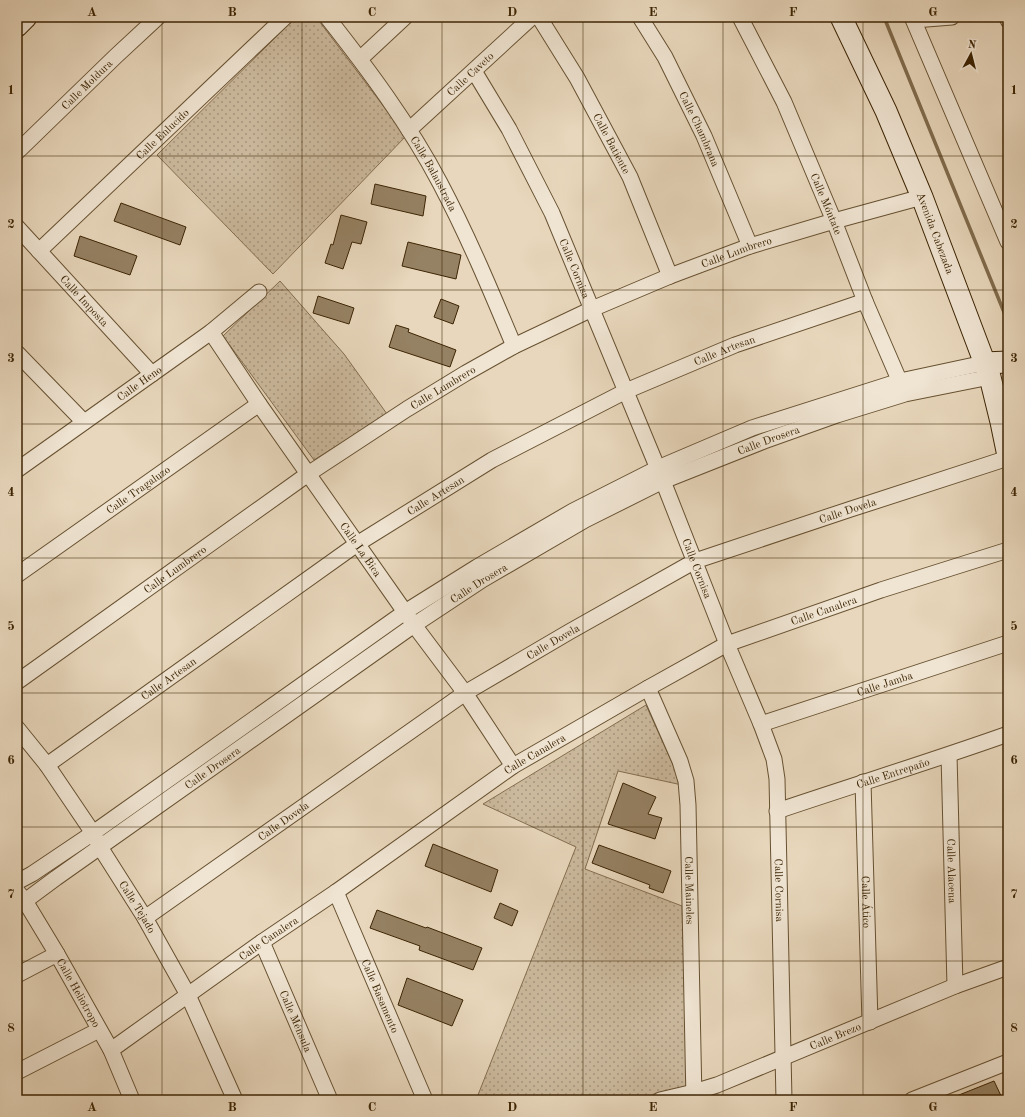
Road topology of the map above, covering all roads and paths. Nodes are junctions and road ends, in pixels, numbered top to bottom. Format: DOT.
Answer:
graph roads {
  1 [pos="26,17"];
  2 [pos="158,17"];
  3 [pos="285,17"];
  4 [pos="327,17"];
  5 [pos="405,17"];
  6 [pos="532,17"];
  7 [pos="539,17"];
  8 [pos="640,17"];
  9 [pos="740,17"];
  10 [pos="841,17"];
  11 [pos="952,17"];
  12 [pos="1007,17"];
  13 [pos="913,19"];
  14 [pos="1008,20"];
  15 [pos="17,26"];
  16 [pos="360,59"];
  17 [pos="474,71"];
  18 [pos="410,130"];
  19 [pos="17,152"];
  20 [pos="922,197"];
  21 [pos="834,221"];
  22 [pos="17,227"];
  23 [pos="1008,242"];
  24 [pos="750,246"];
  25 [pos="40,252"];
  26 [pos="670,276"];
  27 [pos="259,292"];
  28 [pos="865,301"];
  29 [pos="592,309"];
  30 [pos="211,332"];
  31 [pos="514,346"];
  32 [pos="17,353"];
  33 [pos="1008,362"];
  34 [pos="994,372"];
  35 [pos="152,374"];
  36 [pos="902,388"];
  37 [pos="626,391"];
  38 [pos="259,404"];
  39 [pos="84,422"];
  40 [pos="1008,457"];
  41 [pos="17,470"];
  42 [pos="308,474"];
  43 [pos="661,474"];
  44 [pos="357,544"];
  45 [pos="1008,550"];
  46 [pos="694,560"];
  47 [pos="17,576"];
  48 [pos="405,612"];
  49 [pos="414,625"];
  50 [pos="1008,643"];
  51 [pos="727,644"];
  52 [pos="17,682"];
  53 [pos="648,688"];
  54 [pos="464,693"];
  55 [pos="761,724"];
  56 [pos="17,728"];
  57 [pos="1008,734"];
  58 [pos="949,755"];
  59 [pos="47,765"];
  60 [pos="513,766"];
  61 [pos="864,782"];
  62 [pos="777,811"];
  63 [pos="93,833"];
  64 [pos="100,847"];
  65 [pos="17,882"];
  66 [pos="336,892"];
  67 [pos="21,896"];
  68 [pos="145,918"];
  69 [pos="262,942"];
  70 [pos="57,954"];
  71 [pos="1008,967"];
  72 [pos="17,975"];
  73 [pos="955,986"];
  74 [pos="188,995"];
  75 [pos="870,1022"];
  76 [pos="99,1030"];
  77 [pos="111,1050"];
  78 [pos="782,1057"];
  79 [pos="1008,1062"];
  80 [pos="17,1072"];
  81 [pos="694,1096"];
  82 [pos="132,1100"];
  83 [pos="235,1100"];
  84 [pos="330,1100"];
  85 [pos="425,1100"];
  86 [pos="660,1100"];
  87 [pos="784,1100"];
  88 [pos="912,1100"];
  1 -- 15 [label="main road"];
  2 -- 19 [label="street, Calle Moldura"];
  3 -- 25 [label="street, Calle Enlucido"];
  4 -- 16 [label="street, Calle Balaustrada"];
  5 -- 16 [label="street"];
  6 -- 17 [label="street, Calle Caveto"];
  7 -- 26 [label="street, Calle Batiente"];
  8 -- 24 [label="street, Calle Chambrana"];
  9 -- 21 [label="street, Calle Móntate"];
  10 -- 20 [label="main road, Avenida Cabezada"];
  11 -- 13 [label="street"];
  12 -- 14 [label="street"];
  13 -- 23 [label="street"];
  16 -- 18 [label="street, Calle Balaustrada"];
  17 -- 18 [label="street, Calle Caveto"];
  17 -- 29 [label="street, Calle Cornisa"];
  18 -- 31 [label="street, Calle Balaustrada"];
  20 -- 21 [label="street, Calle Lumbrero"];
  20 -- 34 [label="main road, Avenida Cabezada"];
  21 -- 24 [label="street, Calle Lumbrero"];
  21 -- 28 [label="street, Calle Móntate"];
  22 -- 25 [label="street, Calle Imposta"];
  24 -- 26 [label="street, Calle Lumbrero"];
  25 -- 35 [label="street, Calle Imposta"];
  26 -- 29 [label="street, Calle Lumbrero"];
  27 -- 30 [label="street, Calle Heno"];
  28 -- 36 [label="street, Calle Móntate"];
  28 -- 37 [label="street, Calle Artesan"];
  29 -- 31 [label="street, Calle Lumbrero"];
  29 -- 37 [label="street, Calle Cornisa"];
  30 -- 35 [label="street, Calle Heno"];
  30 -- 38 [label="street, Calle La Bica"];
  31 -- 42 [label="street, Calle Lumbrero"];
  32 -- 39 [label="street"];
  33 -- 34 [label="main road"];
  34 -- 36 [label="street, Calle Drosera"];
  34 -- 40 [label="main road, Avenida Cabezada"];
  35 -- 39 [label="street, Calle Heno"];
  36 -- 43 [label="street, Calle Drosera"];
  37 -- 43 [label="street, Calle Cornisa"];
  37 -- 44 [label="street, Calle Artesan"];
  38 -- 42 [label="street, Calle La Bica"];
  38 -- 47 [label="street, Calle Tragaluzo"];
  39 -- 41 [label="street, Calle Heno"];
  40 -- 46 [label="street, Calle Dovela"];
  42 -- 44 [label="street, Calle La Bica"];
  42 -- 52 [label="street, Calle Lumbrero"];
  43 -- 46 [label="street, Calle Cornisa"];
  43 -- 48 [label="street, Calle Drosera"];
  43 -- 49 [label="street, Calle Drosera"];
  44 -- 48 [label="street, Calle La Bica"];
  44 -- 59 [label="street, Calle Artesan"];
  45 -- 51 [label="street, Calle Canalera"];
  46 -- 51 [label="street, Calle Cornisa"];
  46 -- 54 [label="street, Calle Dovela"];
  48 -- 49 [label="street, Calle La Bica"];
  48 -- 63 [label="street, Calle Drosera"];
  49 -- 54 [label="street, Calle La Bica"];
  49 -- 64 [label="street, Calle Drosera"];
  50 -- 55 [label="street, Calle Jamba"];
  51 -- 53 [label="street, Calle Canalera"];
  51 -- 55 [label="street, Calle Cornisa"];
  53 -- 60 [label="street, Calle Canalera"];
  53 -- 81 [label="street, Calle Maineles"];
  54 -- 60 [label="street, Calle La Bica"];
  54 -- 68 [label="street, Calle Dovela"];
  55 -- 62 [label="street, Calle Cornisa"];
  56 -- 59 [label="street, Calle Tejado"];
  57 -- 58 [label="street, Calle Entrepaño"];
  58 -- 61 [label="street, Calle Entrepaño"];
  58 -- 73 [label="street, Calle Alacena"];
  59 -- 63 [label="street, Calle Tejado"];
  60 -- 66 [label="street, Calle Canalera"];
  61 -- 62 [label="street, Calle Entrepaño"];
  61 -- 75 [label="street, Calle Ático"];
  62 -- 78 [label="street, Calle Cornisa"];
  63 -- 64 [label="street, Calle Tejado"];
  63 -- 65 [label="street, Calle Drosera"];
  64 -- 67 [label="street, Calle Drosera"];
  64 -- 68 [label="street, Calle Tejado"];
  66 -- 69 [label="street, Calle Canalera"];
  66 -- 85 [label="street, Calle Basamento"];
  67 -- 70 [label="street, Calle Heliotropo"];
  68 -- 74 [label="street, Calle Tejado"];
  69 -- 74 [label="street, Calle Canalera"];
  69 -- 84 [label="street, Calle Ménsula"];
  70 -- 72 [label="street"];
  70 -- 76 [label="street, Calle Heliotropo"];
  71 -- 73 [label="street, Calle Brezo"];
  73 -- 75 [label="street, Calle Brezo"];
  74 -- 77 [label="street, Calle Canalera"];
  74 -- 83 [label="street, Calle Tejado"];
  75 -- 78 [label="street, Calle Brezo"];
  76 -- 77 [label="street, Calle Heliotropo"];
  76 -- 80 [label="street"];
  77 -- 82 [label="street, Calle Heliotropo"];
  78 -- 81 [label="street, Calle Brezo"];
  78 -- 87 [label="street, Calle Cornisa"];
  79 -- 88 [label="street"];
  81 -- 86 [label="street, Calle Brezo"];
}
